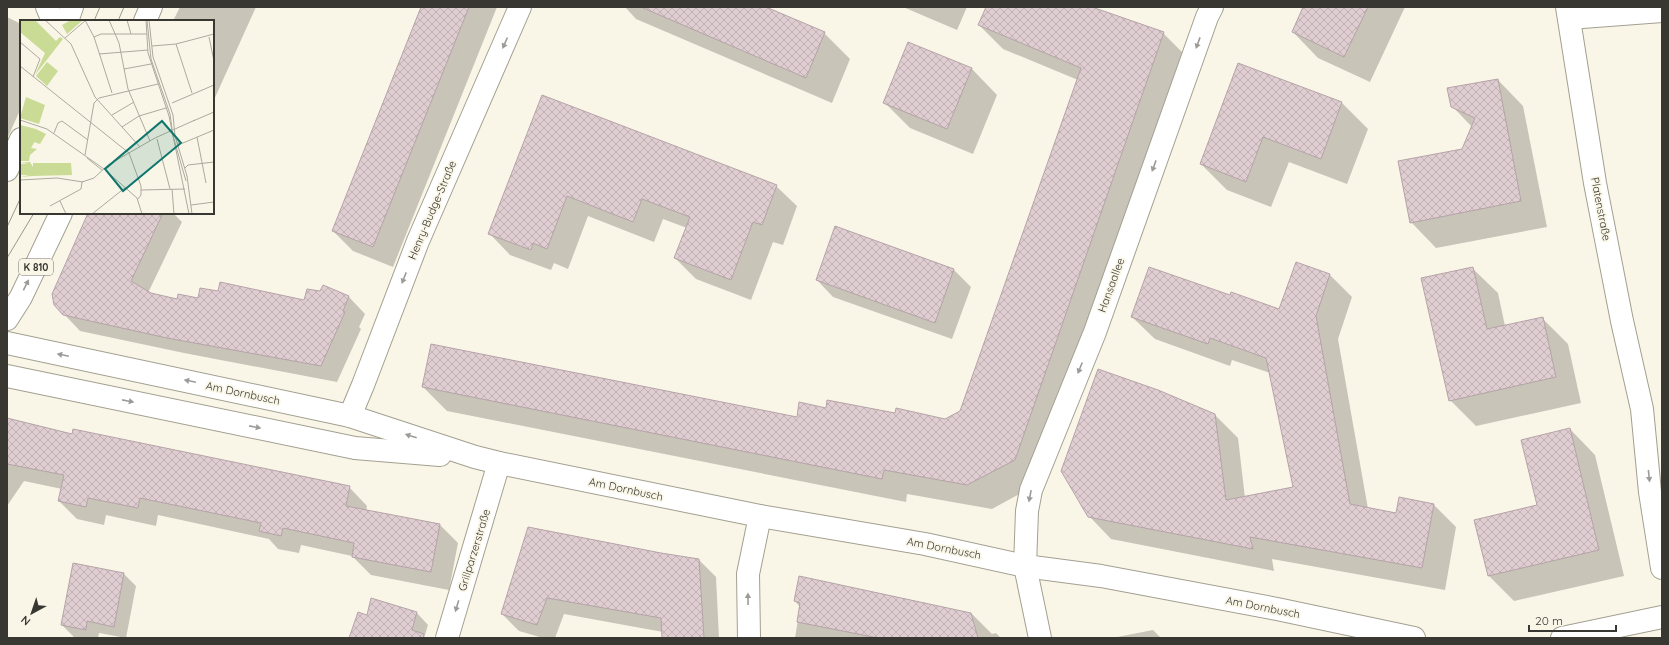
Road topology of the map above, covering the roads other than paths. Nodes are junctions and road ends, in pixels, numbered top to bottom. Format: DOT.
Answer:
graph roads {
  1 [pos="47,7"];
  2 [pos="72,7"];
  3 [pos="151,7"];
  4 [pos="520,7"];
  5 [pos="1212,7"];
  6 [pos="1662,11"];
  7 [pos="1568,13"];
  8 [pos="53,20"];
  9 [pos="67,20"];
  10 [pos="145,20"];
  11 [pos="20,141"];
  12 [pos="7,170"];
  13 [pos="61,214"];
  14 [pos="7,319"];
  15 [pos="7,343"];
  16 [pos="7,376"];
  17 [pos="1642,410"];
  18 [pos="350,416"];
  19 [pos="475,457"];
  20 [pos="1662,460"];
  21 [pos="499,463"];
  22 [pos="760,516"];
  23 [pos="1025,566"];
  24 [pos="1662,568"];
  25 [pos="1662,617"];
  26 [pos="447,638"];
  27 [pos="749,638"];
  28 [pos="1040,638"];
  29 [pos="1414,638"];
  30 [pos="1562,638"];
  1 -- 8 [label="main road"];
  2 -- 9 [label="main road"];
  3 -- 10 [label="main road"];
  4 -- 18 [label="main road, Henry-Budge-Straße, one-way"];
  5 -- 23 [label="main road, Hansaallee, one-way"];
  6 -- 7 [label="main road"];
  7 -- 17 [label="main road, Platenstraße"];
  11 -- 12 [label="main road"];
  14 -- 13 [label="main road, K 810, one-way"];
  18 -- 15 [label="main road, Am Dornbusch, one-way"];
  16 -- 19 [label="main road, Am Dornbusch, one-way"];
  17 -- 20 [label="main road, Platenstraße"];
  17 -- 24 [label="main road, Platenstraße, one-way"];
  19 -- 18 [label="main road, Am Dornbusch, one-way"];
  19 -- 21 [label="main road, Am Dornbusch"];
  21 -- 22 [label="main road, Am Dornbusch"];
  21 -- 26 [label="main road, Grillparzerstraße, one-way"];
  22 -- 23 [label="main road, Am Dornbusch"];
  27 -- 22 [label="main road, one-way"];
  23 -- 28 [label="main road, Hansaallee"];
  23 -- 29 [label="main road, Am Dornbusch"];
  25 -- 30 [label="main road"];
}
